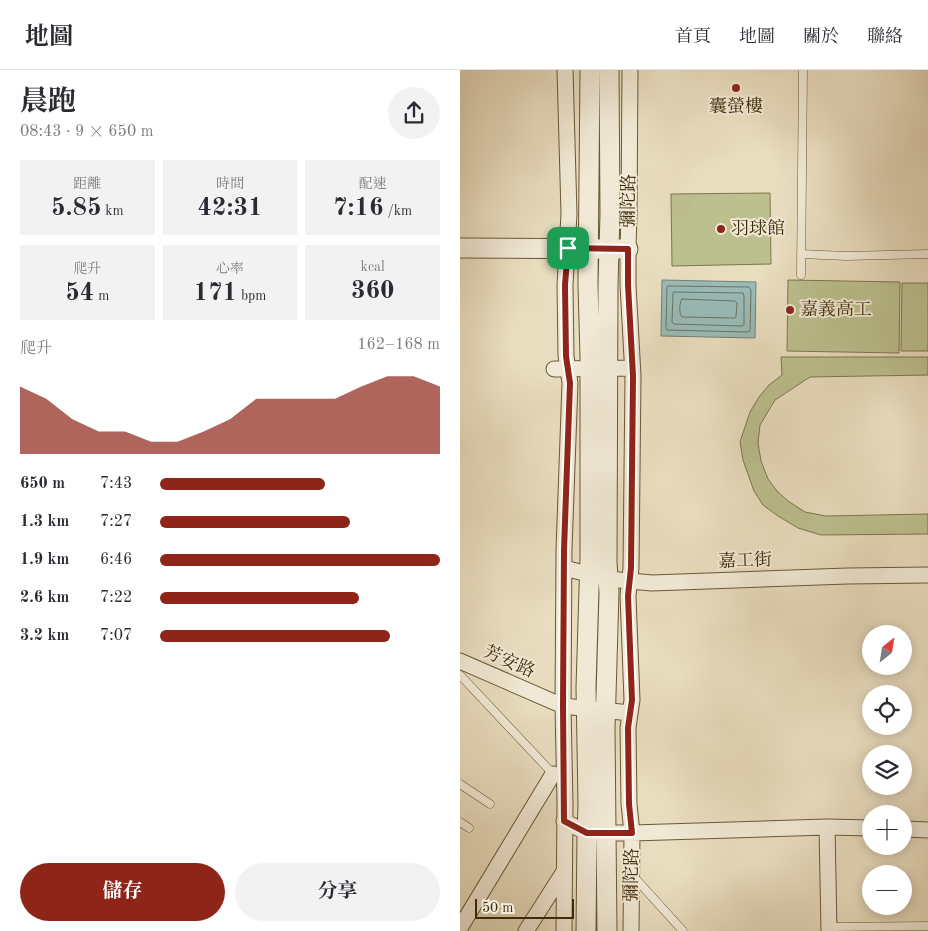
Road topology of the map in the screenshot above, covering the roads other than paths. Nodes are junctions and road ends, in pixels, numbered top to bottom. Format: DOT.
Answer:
graph roads {
  1 [pos="565,70"];
  2 [pos="590,70"];
  3 [pos="609,70"];
  4 [pos="630,70"];
  5 [pos="803,70"];
  6 [pos="460,248"];
  7 [pos="568,248"];
  8 [pos="588,249"];
  9 [pos="609,249"];
  10 [pos="628,249"];
  11 [pos="801,254"];
  12 [pos="928,254"];
  13 [pos="801,275"];
  14 [pos="589,368"];
  15 [pos="608,368"];
  16 [pos="632,368"];
  17 [pos="561,369"];
  18 [pos="564,568"];
  19 [pos="589,574"];
  20 [pos="928,575"];
  21 [pos="608,579"];
  22 [pos="629,582"];
  23 [pos="460,661"];
  24 [pos="460,675"];
  25 [pos="563,706"];
  26 [pos="596,709"];
  27 [pos="630,713"];
  28 [pos="553,774"];
  29 [pos="460,784"];
  30 [pos="490,804"];
  31 [pos="565,804"];
  32 [pos="564,821"];
  33 [pos="460,822"];
  34 [pos="827,827"];
  35 [pos="469,828"];
  36 [pos="862,828"];
  37 [pos="912,829"];
  38 [pos="928,830"];
  39 [pos="587,833"];
  40 [pos="606,833"];
  41 [pos="632,833"];
  42 [pos="563,873"];
  43 [pos="632,875"];
  44 [pos="928,926"];
  45 [pos="460,928"];
  46 [pos="829,929"];
  47 [pos="526,931"];
  48 [pos="564,931"];
  49 [pos="586,931"];
  50 [pos="607,931"];
  51 [pos="631,931"];
  52 [pos="683,931"];
  1 -- 7 [label="street"];
  2 -- 8 [label="street, 彌陀路"];
  3 -- 9 [label="street, 彌陀路"];
  4 -- 10 [label="street, 彌陀路"];
  5 -- 11 [label="lane"];
  6 -- 7 [label="street"];
  7 -- 8 [label="street"];
  7 -- 17 [label="street"];
  8 -- 9 [label="street"];
  8 -- 14 [label="street, 彌陀路"];
  9 -- 10 [label="street"];
  9 -- 15 [label="street, 彌陀路"];
  10 -- 16 [label="street, 彌陀路"];
  11 -- 12 [label="lane"];
  11 -- 13 [label="lane"];
  14 -- 15 [label="street"];
  14 -- 17 [label="street"];
  14 -- 19 [label="street, 彌陀路"];
  15 -- 16 [label="street"];
  15 -- 21 [label="street, 彌陀路"];
  16 -- 22 [label="street, 彌陀路"];
  17 -- 18 [label="street"];
  18 -- 19 [label="street, 嘉工街"];
  18 -- 25 [label="street"];
  19 -- 21 [label="street, 嘉工街"];
  19 -- 26 [label="street, 彌陀路"];
  20 -- 22 [label="street, 嘉工街"];
  21 -- 22 [label="street, 嘉工街"];
  21 -- 26 [label="street, 彌陀路"];
  22 -- 27 [label="street, 彌陀路"];
  23 -- 25 [label="street, 芳安路"];
  24 -- 28 [label="lane"];
  25 -- 26 [label="street, 芳安路"];
  25 -- 31 [label="street"];
  26 -- 27 [label="street, 芳安路"];
  26 -- 39 [label="street, 彌陀路"];
  26 -- 40 [label="street, 彌陀路"];
  27 -- 41 [label="street, 彌陀路"];
  28 -- 31 [label="lane"];
  28 -- 45 [label="street"];
  29 -- 30 [label="lane"];
  31 -- 32 [label="street"];
  32 -- 39 [label="street"];
  32 -- 42 [label="street"];
  33 -- 35 [label="lane"];
  34 -- 36 [label="street"];
  34 -- 41 [label="street"];
  34 -- 46 [label="street"];
  37 -- 38 [label="street"];
  39 -- 40 [label="street"];
  39 -- 49 [label="street, 彌陀路"];
  40 -- 41 [label="street"];
  40 -- 50 [label="street, 彌陀路"];
  41 -- 43 [label="street, 彌陀路"];
  42 -- 47 [label="street"];
  42 -- 48 [label="street"];
  43 -- 51 [label="street, 彌陀路"];
  43 -- 52 [label="lane"];
  44 -- 46 [label="lane"];
}
